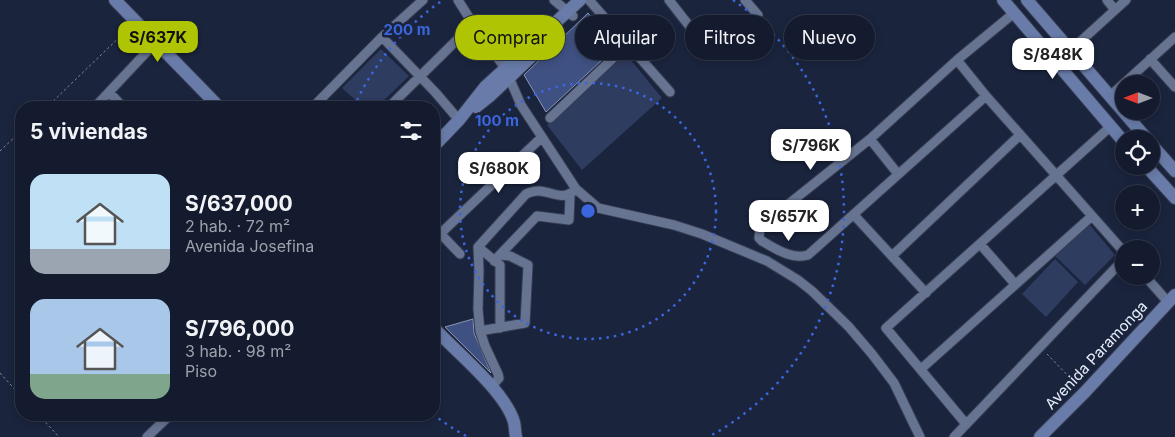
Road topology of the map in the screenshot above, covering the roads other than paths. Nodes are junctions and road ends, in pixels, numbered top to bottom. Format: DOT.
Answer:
graph roads {
  1 [pos="115,0"];
  2 [pos="423,0"];
  3 [pos="458,0"];
  4 [pos="554,0"];
  5 [pos="587,0"];
  6 [pos="669,0"];
  7 [pos="745,0"];
  8 [pos="1003,0"];
  9 [pos="1027,0"];
  10 [pos="1107,0"];
  11 [pos="1126,0"];
  12 [pos="1115,10"];
  13 [pos="1014,13"];
  14 [pos="570,14"];
  15 [pos="467,15"];
  16 [pos="600,15"];
  17 [pos="758,15"];
  18 [pos="685,20"];
  19 [pos="382,37"];
  20 [pos="1175,37"];
  21 [pos="455,41"];
  22 [pos="156,42"];
  23 [pos="1071,50"];
  24 [pos="1150,59"];
  25 [pos="498,60"];
  26 [pos="611,60"];
  27 [pos="641,60"];
  28 [pos="957,60"];
  29 [pos="507,73"];
  30 [pos="420,75"];
  31 [pos="1175,87"];
  32 [pos="109,92"];
  33 [pos="670,92"];
  34 [pos="986,96"];
  35 [pos="1110,96"];
  36 [pos="101,101"];
  37 [pos="117,101"];
  38 [pos="213,101"];
  39 [pos="319,101"];
  40 [pos="395,101"];
  41 [pos="550,118"];
  42 [pos="459,120"];
  43 [pos="1110,127"];
  44 [pos="1139,130"];
  45 [pos="1115,132"];
  46 [pos="1020,135"];
  47 [pos="542,137"];
  48 [pos="870,139"];
  49 [pos="440,140"];
  50 [pos="1160,154"];
  51 [pos="1175,171"];
  52 [pos="898,174"];
  53 [pos="1154,175"];
  54 [pos="1056,176"];
  55 [pos="573,192"];
  56 [pos="1175,198"];
  57 [pos="854,215"];
  58 [pos="1092,216"];
  59 [pos="440,234"];
  60 [pos="1115,242"];
  61 [pos="980,244"];
  62 [pos="478,248"];
  63 [pos="460,254"];
  64 [pos="892,256"];
  65 [pos="498,258"];
  66 [pos="1115,268"];
  67 [pos="1014,284"];
  68 [pos="1156,285"];
  69 [pos="926,293"];
  70 [pos="1172,298"];
  71 [pos="500,328"];
  72 [pos="480,331"];
  73 [pos="440,334"];
  74 [pos="921,369"];
  75 [pos="491,387"];
  76 [pos="164,421"];
  77 [pos="966,424"];
  78 [pos="147,437"];
  79 [pos="516,437"];
  80 [pos="920,437"];
  81 [pos="954,437"];
  82 [pos="1040,437"];
  1 -- 22 [label="street"];
  2 -- 19 [label="street"];
  3 -- 15 [label="street"];
  4 -- 14 [label="street"];
  5 -- 14 [label="street"];
  5 -- 16 [label="street"];
  6 -- 18 [label="street"];
  7 -- 17 [label="street"];
  8 -- 13 [label="street"];
  9 -- 23 [label="street"];
  10 -- 12 [label="street"];
  11 -- 12 [label="street"];
  12 -- 23 [label="street"];
  13 -- 28 [label="street"];
  13 -- 43 [label="street"];
  14 -- 29 [label="street"];
  19 -- 30 [label="street"];
  19 -- 39 [label="street"];
  20 -- 24 [label="street"];
  21 -- 30 [label="street"];
  22 -- 32 [label="street"];
  22 -- 38 [label="street"];
  23 -- 35 [label="street"];
  24 -- 31 [label="street"];
  24 -- 35 [label="street"];
  25 -- 29 [label="street"];
  26 -- 41 [label="street"];
  27 -- 33 [label="street"];
  28 -- 34 [label="street"];
  28 -- 48 [label="street"];
  29 -- 42 [label="street"];
  29 -- 47 [label="street"];
  30 -- 40 [label="street"];
  30 -- 42 [label="street"];
  32 -- 36 [label="street"];
  32 -- 37 [label="street"];
  34 -- 46 [label="street"];
  34 -- 52 [label="street"];
  35 -- 44 [label="street"];
  42 -- 49 [label="street"];
  43 -- 45 [label="street"];
  43 -- 54 [label="street"];
  46 -- 54 [label="street"];
  46 -- 64 [label="street"];
  47 -- 55 [label="street"];
  47 -- 59 [label="street"];
  48 -- 52 [label="street"];
  48 -- 57 [label="street"];
  50 -- 51 [label="street"];
  52 -- 57 [label="street"];
  53 -- 56 [label="street"];
  54 -- 58 [label="street"];
  54 -- 61 [label="street"];
  55 -- 62 [label="street"];
  55 -- 65 [label="street"];
  55 -- 80 [label="street"];
  57 -- 64 [label="street"];
  58 -- 60 [label="street"];
  58 -- 67 [label="street"];
  59 -- 63 [label="street"];
  61 -- 67 [label="street"];
  61 -- 69 [label="street"];
  62 -- 65 [label="street"];
  62 -- 72 [label="street"];
  64 -- 69 [label="street"];
  65 -- 71 [label="street"];
  65 -- 71 [label="street"];
  66 -- 77 [label="street"];
  67 -- 74 [label="street"];
  68 -- 70 [label="street"];
  69 -- 74 [label="street"];
  70 -- 82 [label="street, Avenida Paramonga"];
  71 -- 72 [label="street"];
  72 -- 75 [label="street"];
  73 -- 75 [label="street"];
  74 -- 77 [label="street"];
  75 -- 79 [label="street"];
  76 -- 78 [label="street"];
  77 -- 81 [label="street"];
}
